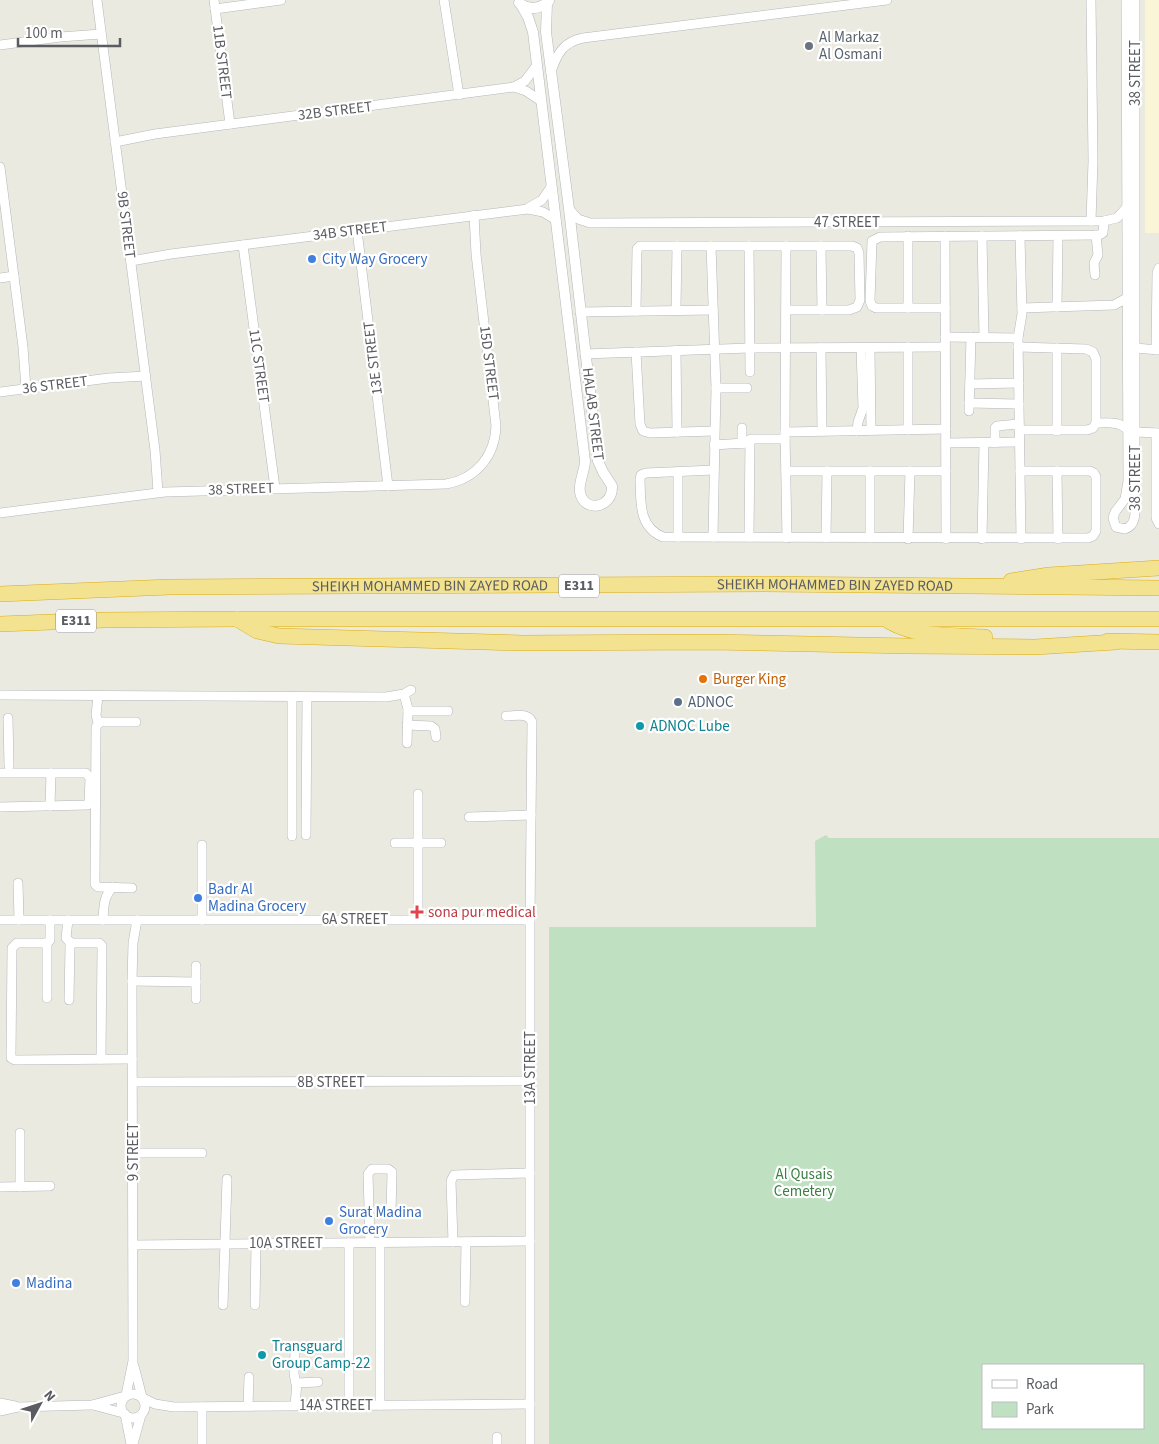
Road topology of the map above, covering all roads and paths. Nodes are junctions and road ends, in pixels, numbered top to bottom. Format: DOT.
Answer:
graph roads {
  1 [pos="97,0"];
  2 [pos="281,0"];
  3 [pos="444,0"];
  4 [pos="887,0"];
  5 [pos="1090,0"];
  6 [pos="1126,0"];
  7 [pos="1135,0"];
  8 [pos="549,1"];
  9 [pos="518,2"];
  10 [pos="214,4"];
  11 [pos="101,31"];
  12 [pos="0,45"];
  13 [pos="537,65"];
  14 [pos="550,72"];
  15 [pos="514,88"];
  16 [pos="456,95"];
  17 [pos="541,101"];
  18 [pos="230,124"];
  19 [pos="115,138"];
  20 [pos="0,166"];
  21 [pos="552,187"];
  22 [pos="1126,208"];
  23 [pos="528,209"];
  24 [pos="569,209"];
  25 [pos="471,216"];
  26 [pos="556,220"];
  27 [pos="1091,221"];
  28 [pos="1104,221"];
  29 [pos="590,223"];
  30 [pos="357,230"];
  31 [pos="1126,233"];
  32 [pos="908,236"];
  33 [pos="945,236"];
  34 [pos="982,236"];
  35 [pos="1020,236"];
  36 [pos="1058,236"];
  37 [pos="1096,236"];
  38 [pos="572,238"];
  39 [pos="243,244"];
  40 [pos="677,246"];
  41 [pos="711,246"];
  42 [pos="749,246"];
  43 [pos="786,246"];
  44 [pos="821,246"];
  45 [pos="130,258"];
  46 [pos="1159,268"];
  47 [pos="1095,275"];
  48 [pos="14,276"];
  49 [pos="0,278"];
  50 [pos="1127,298"];
  51 [pos="1114,304"];
  52 [pos="1057,307"];
  53 [pos="908,308"];
  54 [pos="945,308"];
  55 [pos="1022,308"];
  56 [pos="676,310"];
  57 [pos="713,310"];
  58 [pos="786,310"];
  59 [pos="822,310"];
  60 [pos="636,311"];
  61 [pos="1127,311"];
  62 [pos="580,312"];
  63 [pos="945,337"];
  64 [pos="971,337"];
  65 [pos="984,337"];
  66 [pos="1018,342"];
  67 [pos="945,347"];
  68 [pos="749,348"];
  69 [pos="786,348"];
  70 [pos="821,348"];
  71 [pos="866,348"];
  72 [pos="908,348"];
  73 [pos="1057,348"];
  74 [pos="714,349"];
  75 [pos="676,350"];
  76 [pos="1135,350"];
  77 [pos="1157,350"];
  78 [pos="636,352"];
  79 [pos="585,354"];
  80 [pos="145,372"];
  81 [pos="750,372"];
  82 [pos="1018,383"];
  83 [pos="970,384"];
  84 [pos="29,388"];
  85 [pos="716,388"];
  86 [pos="747,388"];
  87 [pos="0,392"];
  88 [pos="1019,404"];
  89 [pos="1128,417"];
  90 [pos="1096,423"];
  91 [pos="1117,424"];
  92 [pos="1019,427"];
  93 [pos="742,428"];
  94 [pos="946,429"];
  95 [pos="871,430"];
  96 [pos="908,430"];
  97 [pos="1057,430"];
  98 [pos="714,431"];
  99 [pos="822,431"];
  100 [pos="857,431"];
  101 [pos="1131,431"];
  102 [pos="677,432"];
  103 [pos="1158,433"];
  104 [pos="785,435"];
  105 [pos="746,442"];
  106 [pos="1019,442"];
  107 [pos="946,443"];
  108 [pos="984,443"];
  109 [pos="995,443"];
  110 [pos="714,445"];
  111 [pos="479,468"];
  112 [pos="714,470"];
  113 [pos="786,471"];
  114 [pos="827,471"];
  115 [pos="870,471"];
  116 [pos="910,471"];
  117 [pos="946,471"];
  118 [pos="1020,471"];
  119 [pos="1056,471"];
  120 [pos="678,472"];
  121 [pos="388,486"];
  122 [pos="275,488"];
  123 [pos="162,492"];
  124 [pos="1157,502"];
  125 [pos="1117,510"];
  126 [pos="0,513"];
  127 [pos="1135,516"];
  128 [pos="1159,524"];
  129 [pos="678,537"];
  130 [pos="713,537"];
  131 [pos="749,537"];
  132 [pos="788,538"];
  133 [pos="826,538"];
  134 [pos="870,538"];
  135 [pos="908,538"];
  136 [pos="946,539"];
  137 [pos="982,539"];
  138 [pos="1021,539"];
  139 [pos="1058,539"];
  140 [pos="1159,568"];
  141 [pos="983,587"];
  142 [pos="1159,588"];
  143 [pos="0,594"];
  144 [pos="237,619"];
  145 [pos="1159,619"];
  146 [pos="887,620"];
  147 [pos="0,624"];
  148 [pos="1116,642"];
  149 [pos="1159,642"];
  150 [pos="2,696"];
  151 [pos="98,696"];
  152 [pos="292,697"];
  153 [pos="307,697"];
  154 [pos="408,711"];
  155 [pos="428,711"];
  156 [pos="448,711"];
  157 [pos="506,716"];
  158 [pos="8,718"];
  159 [pos="136,722"];
  160 [pos="98,723"];
  161 [pos="408,725"];
  162 [pos="428,725"];
  163 [pos="436,737"];
  164 [pos="407,743"];
  165 [pos="9,766"];
  166 [pos="0,773"];
  167 [pos="51,773"];
  168 [pos="418,794"];
  169 [pos="50,806"];
  170 [pos="0,807"];
  171 [pos="531,815"];
  172 [pos="469,817"];
  173 [pos="306,835"];
  174 [pos="292,836"];
  175 [pos="395,843"];
  176 [pos="418,843"];
  177 [pos="441,843"];
  178 [pos="202,845"];
  179 [pos="18,883"];
  180 [pos="113,888"];
  181 [pos="132,888"];
  182 [pos="418,919"];
  183 [pos="0,920"];
  184 [pos="19,920"];
  185 [pos="50,920"];
  186 [pos="68,920"];
  187 [pos="103,920"];
  188 [pos="132,920"];
  189 [pos="202,920"];
  190 [pos="530,920"];
  191 [pos="47,942"];
  192 [pos="71,943"];
  193 [pos="196,966"];
  194 [pos="132,981"];
  195 [pos="196,982"];
  196 [pos="48,998"];
  197 [pos="196,999"];
  198 [pos="69,1000"];
  199 [pos="101,1059"];
  200 [pos="132,1059"];
  201 [pos="530,1081"];
  202 [pos="133,1082"];
  203 [pos="20,1133"];
  204 [pos="133,1153"];
  205 [pos="202,1153"];
  206 [pos="530,1173"];
  207 [pos="227,1179"];
  208 [pos="50,1186"];
  209 [pos="0,1187"];
  210 [pos="20,1187"];
  211 [pos="391,1212"];
  212 [pos="375,1242"];
  213 [pos="453,1242"];
  214 [pos="466,1242"];
  215 [pos="530,1242"];
  216 [pos="349,1243"];
  217 [pos="224,1244"];
  218 [pos="256,1244"];
  219 [pos="133,1245"];
  220 [pos="465,1302"];
  221 [pos="223,1305"];
  222 [pos="255,1305"];
  223 [pos="295,1352"];
  224 [pos="133,1362"];
  225 [pos="249,1377"];
  226 [pos="318,1382"];
  227 [pos="296,1384"];
  228 [pos="125,1396"];
  229 [pos="142,1398"];
  230 [pos="0,1403"];
  231 [pos="530,1404"];
  232 [pos="92,1405"];
  233 [pos="295,1405"];
  234 [pos="349,1405"];
  235 [pos="380,1405"];
  236 [pos="248,1406"];
  237 [pos="18,1407"];
  238 [pos="202,1407"];
  239 [pos="0,1411"];
  240 [pos="124,1414"];
  241 [pos="141,1415"];
  242 [pos="132,1444"];
  243 [pos="202,1444"];
  244 [pos="530,1444"];
  1 -- 11 [label="street, 9B STREET"];
  2 -- 10 [label="street"];
  3 -- 16 [label="street"];
  4 -- 14 [label="street"];
  5 -- 27 [label="street"];
  6 -- 22 [label="street, 38 STREET"];
  7 -- 76 [label="street, 38 STREET"];
  8 -- 9 [label="street"];
  8 -- 14 [label="street, HALAB STREET"];
  9 -- 13 [label="street, HALAB STREET"];
  10 -- 18 [label="street, 11B STREET"];
  11 -- 12 [label="street"];
  11 -- 19 [label="street, 9B STREET"];
  13 -- 15 [label="street"];
  13 -- 17 [label="street, HALAB STREET"];
  14 -- 24 [label="street, HALAB STREET"];
  15 -- 16 [label="street, 32B STREET"];
  15 -- 17 [label="street"];
  16 -- 18 [label="street, 32B STREET"];
  17 -- 21 [label="street, HALAB STREET"];
  18 -- 19 [label="street, 32B STREET"];
  19 -- 45 [label="street, 9B STREET"];
  20 -- 48 [label="street"];
  21 -- 23 [label="street"];
  21 -- 26 [label="street, HALAB STREET"];
  22 -- 28 [label="street, 47 STREET"];
  22 -- 31 [label="street, 38 STREET"];
  23 -- 25 [label="street, 34B STREET"];
  23 -- 26 [label="street, 34B STREET"];
  24 -- 29 [label="street"];
  24 -- 38 [label="street, HALAB STREET"];
  25 -- 30 [label="street, 34B STREET"];
  25 -- 111 [label="street, 15D STREET"];
  26 -- 79 [label="street, HALAB STREET"];
  27 -- 28 [label="street, 47 STREET"];
  27 -- 29 [label="street, 47 STREET"];
  28 -- 31 [label="street, 47 STREET"];
  28 -- 37 [label="street"];
  29 -- 38 [label="street"];
  30 -- 39 [label="street, 34B STREET"];
  30 -- 121 [label="street, 13E STREET"];
  31 -- 50 [label="street, 38 STREET"];
  32 -- 33 [label="street"];
  32 -- 53 [label="street"];
  32 -- 53 [label="street"];
  33 -- 34 [label="street"];
  33 -- 54 [label="street"];
  34 -- 35 [label="street"];
  34 -- 65 [label="street"];
  35 -- 36 [label="street"];
  35 -- 55 [label="street"];
  36 -- 37 [label="street"];
  36 -- 52 [label="street"];
  37 -- 47 [label="street"];
  38 -- 62 [label="street, HALAB STREET"];
  39 -- 45 [label="street, 34B STREET"];
  39 -- 122 [label="street, 11C STREET"];
  40 -- 41 [label="street"];
  40 -- 56 [label="street"];
  40 -- 60 [label="street"];
  41 -- 42 [label="street"];
  41 -- 57 [label="street"];
  42 -- 43 [label="street"];
  42 -- 68 [label="street"];
  43 -- 44 [label="street"];
  43 -- 58 [label="street"];
  44 -- 59 [label="street"];
  44 -- 59 [label="street"];
  45 -- 80 [label="street, 9B STREET"];
  46 -- 77 [label="street"];
  48 -- 49 [label="street"];
  48 -- 84 [label="street"];
  50 -- 51 [label="street"];
  50 -- 61 [label="street, 38 STREET"];
  51 -- 52 [label="street"];
  51 -- 61 [label="street"];
  52 -- 55 [label="street"];
  53 -- 54 [label="street"];
  54 -- 63 [label="street"];
  55 -- 66 [label="street"];
  56 -- 57 [label="street"];
  56 -- 60 [label="street"];
  57 -- 74 [label="street"];
  58 -- 59 [label="street"];
  58 -- 69 [label="street"];
  60 -- 62 [label="street"];
  61 -- 89 [label="street, 38 STREET"];
  62 -- 79 [label="street, HALAB STREET"];
  63 -- 64 [label="street"];
  63 -- 67 [label="street"];
  64 -- 65 [label="street"];
  64 -- 83 [label="street"];
  65 -- 66 [label="street"];
  66 -- 73 [label="street"];
  66 -- 82 [label="street"];
  67 -- 72 [label="street"];
  67 -- 94 [label="street"];
  68 -- 69 [label="street"];
  68 -- 74 [label="street"];
  68 -- 81 [label="street"];
  69 -- 70 [label="street"];
  69 -- 104 [label="street"];
  70 -- 71 [label="street"];
  70 -- 99 [label="street"];
  71 -- 72 [label="street"];
  71 -- 95 [label="street"];
  71 -- 100 [label="street"];
  72 -- 96 [label="street"];
  73 -- 90 [label="street"];
  73 -- 97 [label="street"];
  74 -- 75 [label="street"];
  74 -- 85 [label="street"];
  75 -- 78 [label="street"];
  75 -- 102 [label="street"];
  76 -- 77 [label="street"];
  76 -- 101 [label="street, 38 STREET"];
  78 -- 79 [label="street"];
  78 -- 102 [label="street"];
  80 -- 84 [label="street, 36 STREET"];
  80 -- 123 [label="street, 9B STREET"];
  82 -- 83 [label="street"];
  82 -- 88 [label="street"];
  83 -- 88 [label="street"];
  84 -- 87 [label="street, 36 STREET"];
  85 -- 86 [label="street"];
  85 -- 98 [label="street"];
  88 -- 92 [label="street"];
  89 -- 91 [label="street"];
  89 -- 101 [label="street, 38 STREET"];
  90 -- 91 [label="street"];
  90 -- 97 [label="street"];
  91 -- 101 [label="street"];
  92 -- 97 [label="street"];
  92 -- 106 [label="street"];
  92 -- 109 [label="street"];
  93 -- 105 [label="street"];
  94 -- 96 [label="street"];
  94 -- 107 [label="street"];
  95 -- 96 [label="street"];
  95 -- 100 [label="street"];
  98 -- 102 [label="street"];
  98 -- 110 [label="street"];
  99 -- 100 [label="street"];
  99 -- 104 [label="street"];
  101 -- 103 [label="street"];
  101 -- 125 [label="street, 38 STREET"];
  101 -- 127 [label="street, 38 STREET"];
  103 -- 124 [label="street"];
  104 -- 105 [label="street"];
  104 -- 113 [label="street"];
  105 -- 110 [label="street"];
  105 -- 131 [label="street"];
  106 -- 109 [label="street"];
  106 -- 118 [label="street"];
  107 -- 108 [label="street"];
  107 -- 117 [label="street"];
  108 -- 109 [label="street"];
  108 -- 137 [label="street"];
  110 -- 112 [label="street"];
  111 -- 121 [label="street, 38 STREET"];
  112 -- 120 [label="street"];
  112 -- 130 [label="street"];
  113 -- 114 [label="street"];
  113 -- 132 [label="street"];
  114 -- 115 [label="street"];
  114 -- 133 [label="street"];
  115 -- 116 [label="street"];
  115 -- 134 [label="street"];
  116 -- 117 [label="street"];
  116 -- 135 [label="street"];
  117 -- 136 [label="street"];
  118 -- 119 [label="street"];
  118 -- 138 [label="street"];
  119 -- 139 [label="street"];
  119 -- 139 [label="street"];
  120 -- 129 [label="street"];
  120 -- 129 [label="street"];
  121 -- 122 [label="street, 38 STREET"];
  122 -- 123 [label="street, 38 STREET"];
  123 -- 126 [label="street, 38 STREET"];
  124 -- 128 [label="street"];
  125 -- 127 [label="street"];
  125 -- 127 [label="street, 38 STREET"];
  129 -- 130 [label="street"];
  130 -- 131 [label="street"];
  131 -- 132 [label="street"];
  132 -- 133 [label="street"];
  133 -- 134 [label="street"];
  134 -- 135 [label="street"];
  135 -- 136 [label="street"];
  136 -- 137 [label="street"];
  137 -- 138 [label="street"];
  138 -- 139 [label="street"];
  140 -- 141 [label="highway"];
  141 -- 142 [label="highway, SHEIKH MOHAMMED BIN ZAYED ROAD / E311"];
  141 -- 143 [label="highway, SHEIKH MOHAMMED BIN ZAYED ROAD / E311"];
  144 -- 146 [label="highway, E311"];
  144 -- 147 [label="highway, E311"];
  144 -- 148 [label="highway"];
  145 -- 146 [label="highway, E311"];
  146 -- 148 [label="highway"];
  148 -- 149 [label="highway"];
  150 -- 151 [label="street"];
  151 -- 152 [label="street"];
  151 -- 160 [label="street"];
  152 -- 153 [label="street"];
  152 -- 174 [label="street"];
  153 -- 154 [label="street"];
  153 -- 173 [label="street"];
  154 -- 155 [label="street"];
  154 -- 161 [label="street"];
  155 -- 156 [label="street"];
  155 -- 162 [label="street"];
  157 -- 171 [label="street, 13A STREET"];
  158 -- 165 [label="street"];
  159 -- 160 [label="street"];
  160 -- 180 [label="street"];
  161 -- 162 [label="street"];
  161 -- 164 [label="street"];
  162 -- 163 [label="street"];
  166 -- 167 [label="street"];
  167 -- 169 [label="street"];
  167 -- 169 [label="street"];
  168 -- 176 [label="street"];
  169 -- 170 [label="street"];
  171 -- 172 [label="street"];
  171 -- 190 [label="street, 13A STREET"];
  175 -- 176 [label="street"];
  176 -- 177 [label="street"];
  176 -- 182 [label="street"];
  178 -- 189 [label="street"];
  179 -- 184 [label="street"];
  180 -- 181 [label="street"];
  180 -- 187 [label="street"];
  182 -- 189 [label="street, 6A STREET"];
  182 -- 190 [label="street, 6A STREET"];
  183 -- 184 [label="street, 6A STREET"];
  184 -- 185 [label="street, 6A STREET"];
  185 -- 186 [label="street, 6A STREET"];
  185 -- 191 [label="street"];
  186 -- 187 [label="street, 6A STREET"];
  186 -- 192 [label="street"];
  187 -- 188 [label="street, 6A STREET"];
  188 -- 189 [label="street, 6A STREET"];
  188 -- 194 [label="street, 9 STREET"];
  190 -- 201 [label="street, 13A STREET"];
  191 -- 196 [label="street"];
  191 -- 199 [label="street"];
  192 -- 198 [label="street"];
  192 -- 199 [label="street"];
  193 -- 195 [label="street"];
  194 -- 195 [label="street"];
  194 -- 200 [label="street, 9 STREET"];
  195 -- 197 [label="street"];
  199 -- 200 [label="street"];
  200 -- 202 [label="street, 9 STREET"];
  201 -- 202 [label="street, 8B STREET"];
  201 -- 206 [label="street, 13A STREET"];
  202 -- 204 [label="street, 9 STREET"];
  203 -- 210 [label="street"];
  204 -- 205 [label="street"];
  204 -- 219 [label="street, 9 STREET"];
  206 -- 213 [label="street"];
  206 -- 215 [label="street, 13A STREET"];
  207 -- 217 [label="street"];
  208 -- 210 [label="street"];
  209 -- 210 [label="street"];
  211 -- 212 [label="street"];
  212 -- 213 [label="street, 10A STREET"];
  212 -- 216 [label="street, 10A STREET"];
  212 -- 235 [label="street"];
  213 -- 214 [label="street, 10A STREET"];
  214 -- 215 [label="street, 10A STREET"];
  214 -- 220 [label="street"];
  215 -- 231 [label="street, 13A STREET"];
  216 -- 218 [label="street, 10A STREET"];
  216 -- 234 [label="street"];
  217 -- 218 [label="street, 10A STREET"];
  217 -- 219 [label="street, 10A STREET"];
  217 -- 221 [label="street"];
  218 -- 222 [label="street"];
  219 -- 224 [label="street, 9 STREET"];
  223 -- 227 [label="street"];
  224 -- 228 [label="street, 9 STREET"];
  224 -- 229 [label="street, 9 STREET"];
  225 -- 236 [label="street"];
  226 -- 227 [label="street"];
  227 -- 233 [label="street"];
  228 -- 229 [label="street"];
  228 -- 232 [label="street"];
  228 -- 240 [label="street"];
  229 -- 238 [label="street, 14A STREET"];
  229 -- 241 [label="street"];
  230 -- 237 [label="street"];
  231 -- 235 [label="street, 14A STREET"];
  231 -- 244 [label="street, 13A STREET"];
  232 -- 237 [label="street"];
  232 -- 240 [label="street"];
  233 -- 234 [label="street, 14A STREET"];
  233 -- 236 [label="street, 14A STREET"];
  234 -- 235 [label="street, 14A STREET"];
  236 -- 238 [label="street, 14A STREET"];
  237 -- 239 [label="street"];
  238 -- 243 [label="street"];
  240 -- 241 [label="street"];
  240 -- 242 [label="street"];
  241 -- 242 [label="street"];
}
